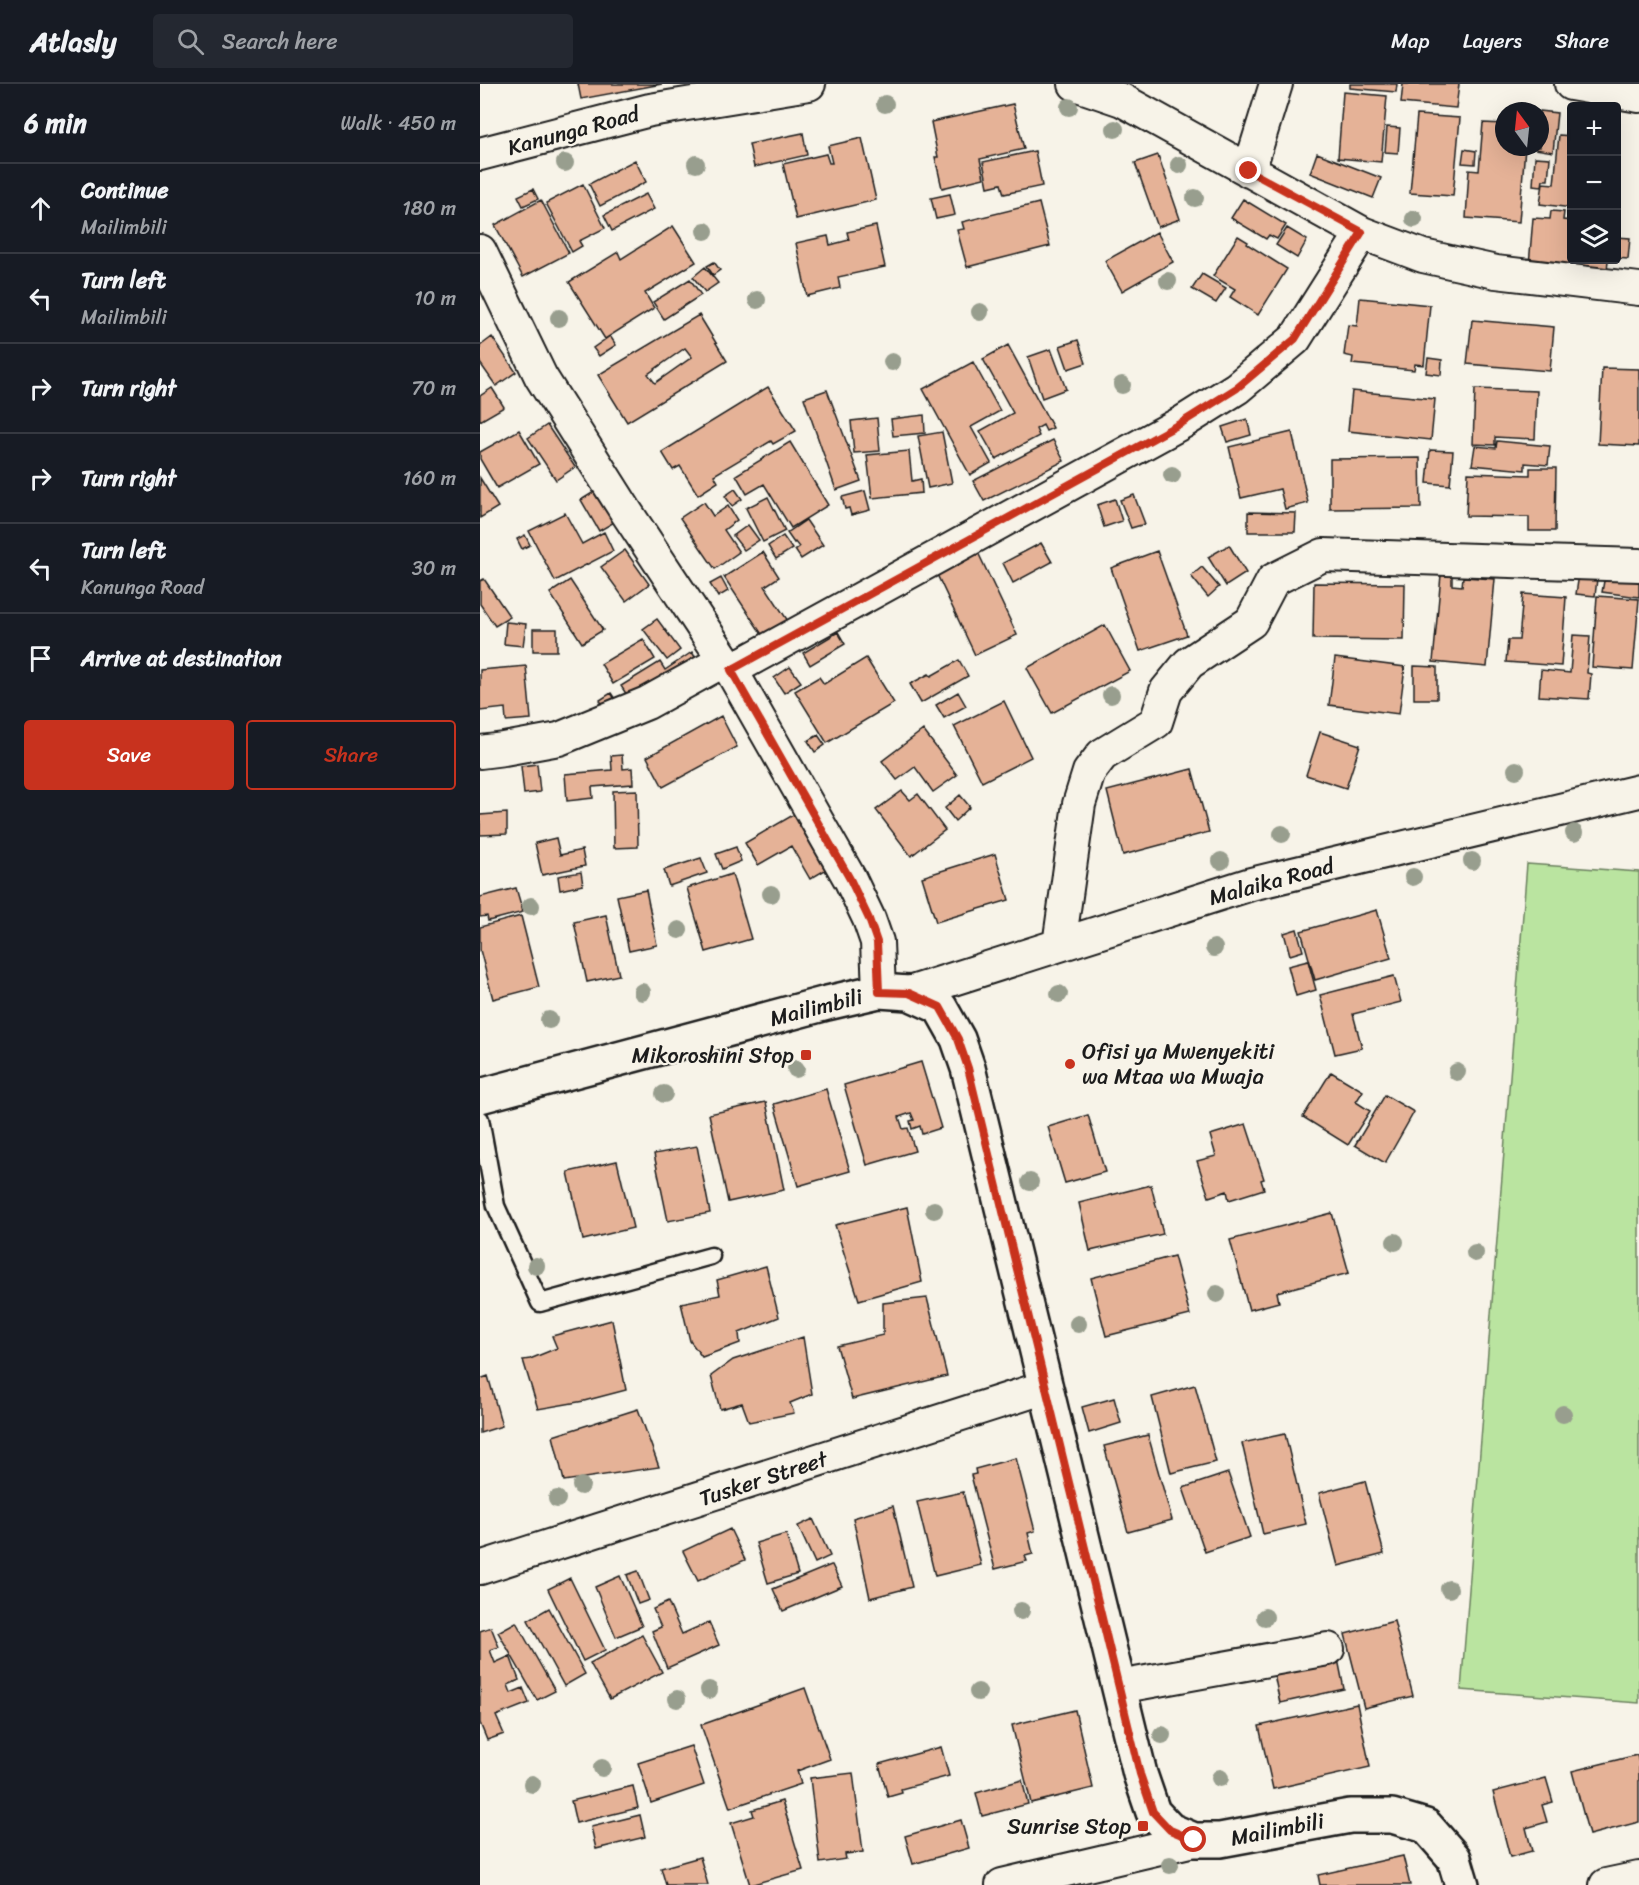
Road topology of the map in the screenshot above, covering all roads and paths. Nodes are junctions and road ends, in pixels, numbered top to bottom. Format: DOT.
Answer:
graph roads {
  1 [pos="809,84"];
  2 [pos="1075,84"];
  3 [pos="1276,84"];
  4 [pos="1571,84"];
  5 [pos="1639,96"];
  6 [pos="480,154"];
  7 [pos="1249,171"];
  8 [pos="1362,232"];
  9 [pos="480,251"];
  10 [pos="1639,289"];
  11 [pos="1639,565"];
  12 [pos="728,665"];
  13 [pos="480,752"];
  14 [pos="1639,791"];
  15 [pos="1059,945"];
  16 [pos="894,992"];
  17 [pos="480,1095"];
  18 [pos="480,1119"];
  19 [pos="711,1256"];
  20 [pos="1046,1387"];
  21 [pos="480,1568"];
  22 [pos="1328,1649"];
  23 [pos="1119,1687"];
  24 [pos="1194,1840"];
  25 [pos="1639,1878"];
  26 [pos="1002,1885"];
  27 [pos="1462,1885"];
  28 [pos="1606,1885"];
  1 -- 6 [label="street, Kanunga Road"];
  2 -- 7 [label="street"];
  3 -- 7 [label="street"];
  4 -- 5 [label="street"];
  7 -- 8 [label="street"];
  8 -- 10 [label="street"];
  8 -- 12 [label="street"];
  9 -- 12 [label="street"];
  11 -- 15 [label="street"];
  12 -- 13 [label="street"];
  12 -- 16 [label="street"];
  14 -- 15 [label="street, Malaika Road"];
  15 -- 16 [label="street, Malaika Road"];
  16 -- 17 [label="street, Mailimbili"];
  16 -- 20 [label="street, Mailimbili"];
  18 -- 19 [label="lane"];
  20 -- 21 [label="street, Tusker Street"];
  20 -- 23 [label="street, Mailimbili"];
  22 -- 23 [label="street"];
  23 -- 24 [label="street, Mailimbili"];
  24 -- 26 [label="street"];
  24 -- 27 [label="street, Mailimbili"];
  25 -- 28 [label="street"];
}
